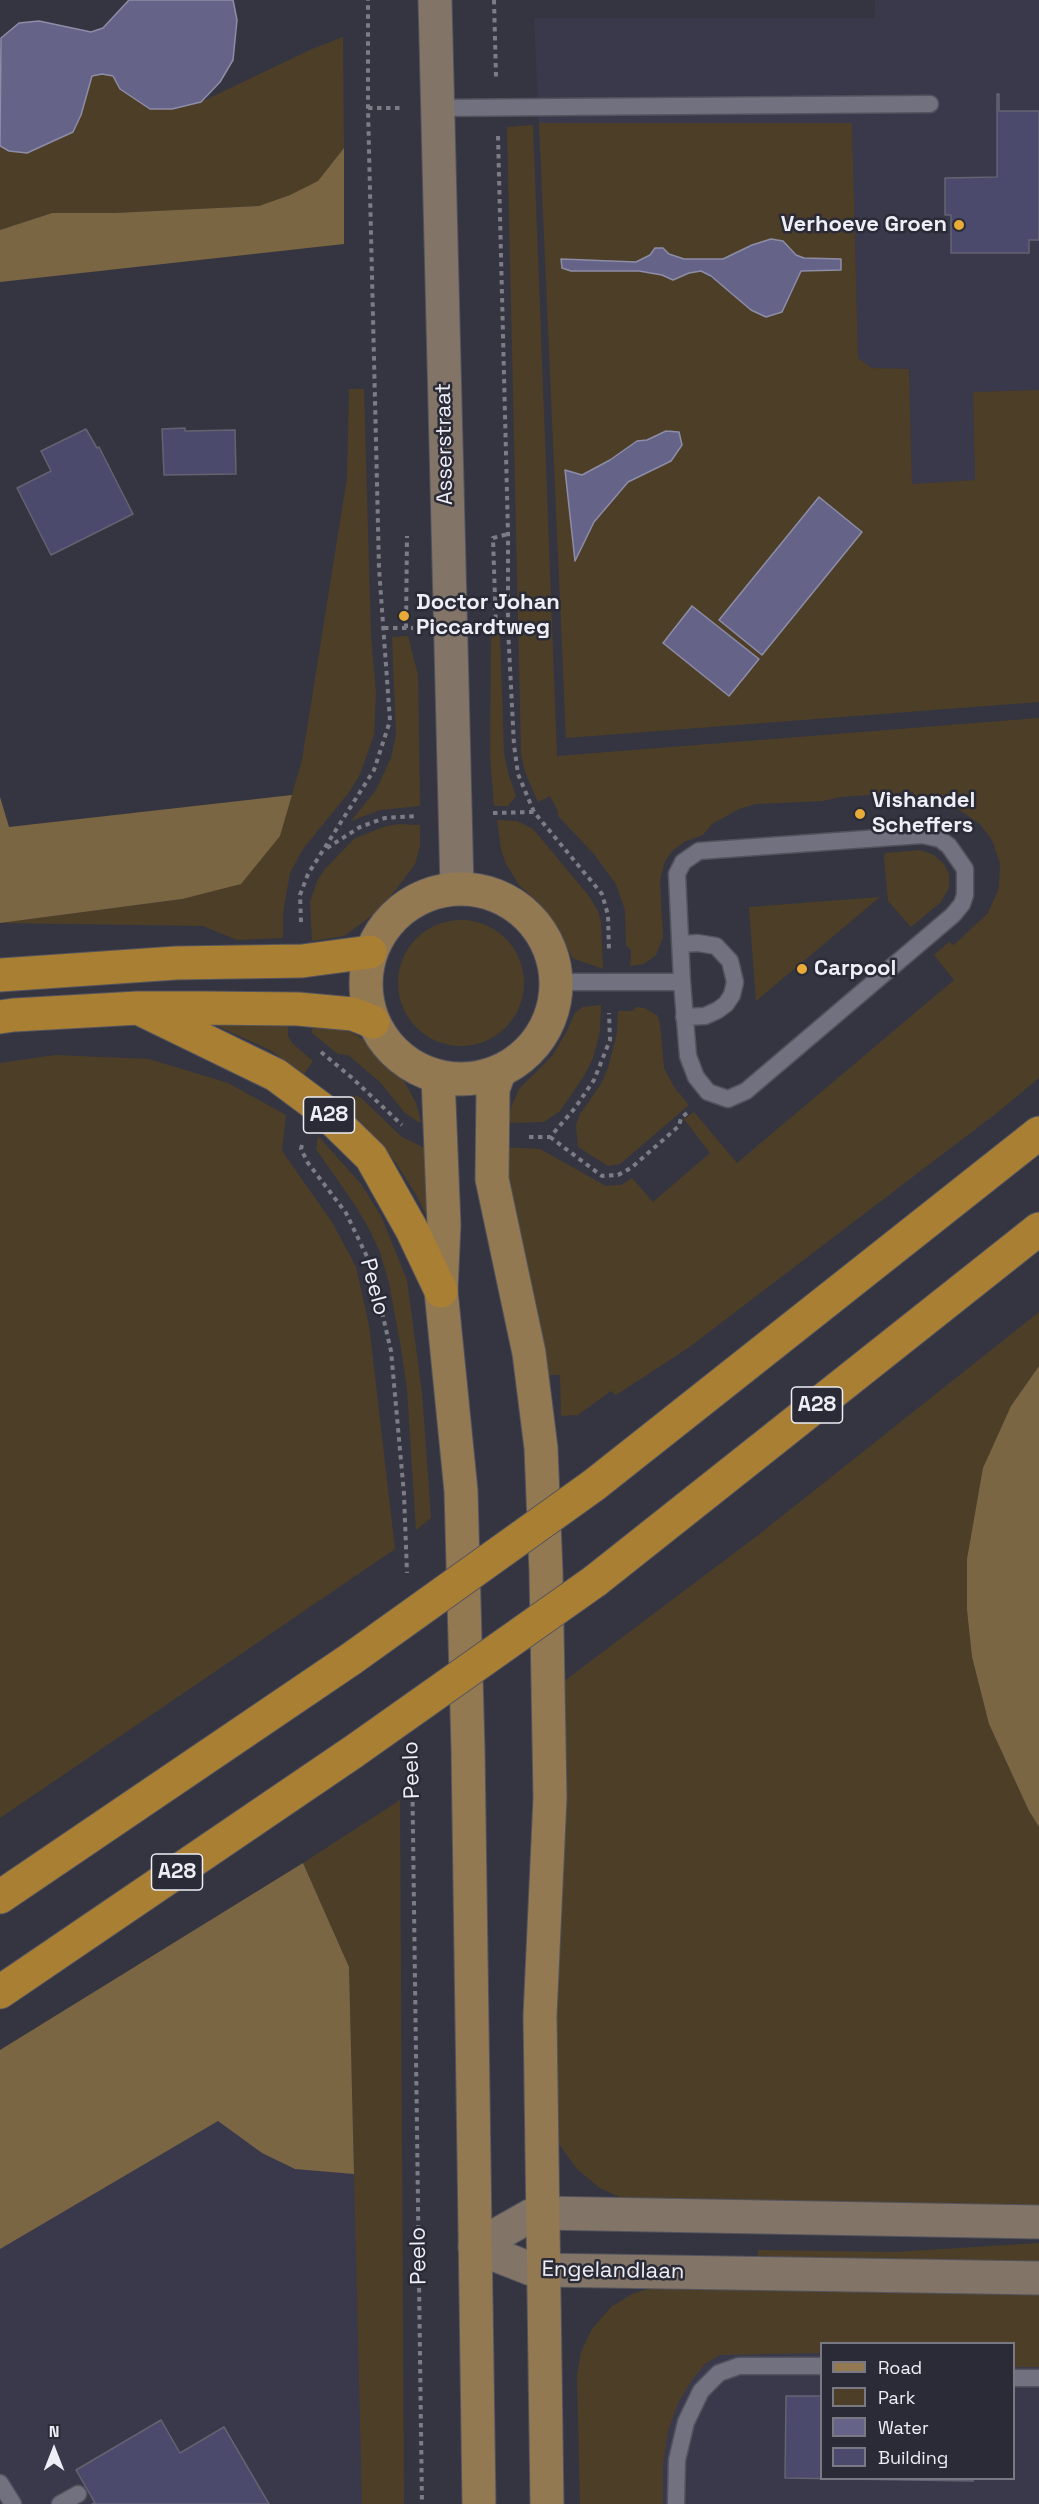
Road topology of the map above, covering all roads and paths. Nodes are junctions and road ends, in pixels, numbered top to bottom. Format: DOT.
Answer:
graph roads {
  1 [pos="368,0"];
  2 [pos="435,0"];
  3 [pos="494,0"];
  4 [pos="930,104"];
  5 [pos="436,108"];
  6 [pos="498,108"];
  7 [pos="508,534"];
  8 [pos="406,536"];
  9 [pos="406,628"];
  10 [pos="496,628"];
  11 [pos="457,888"];
  12 [pos="680,944"];
  13 [pos="370,952"];
  14 [pos="302,961"];
  15 [pos="0,975"];
  16 [pos="609,981"];
  17 [pos="554,982"];
  18 [pos="681,982"];
  19 [pos="138,1008"];
  20 [pos="0,1017"];
  21 [pos="684,1017"];
  22 [pos="373,1022"];
  23 [pos="499,1073"];
  24 [pos="351,1077"];
  25 [pos="438,1077"];
  26 [pos="323,1110"];
  27 [pos="679,1126"];
  28 [pos="1039,1133"];
  29 [pos="550,1137"];
  30 [pos="1039,1229"];
  31 [pos="441,1291"];
  32 [pos="407,1575"];
  33 [pos="411,1750"];
  34 [pos="0,1897"];
  35 [pos="0,1992"];
  36 [pos="541,2213"];
  37 [pos="1039,2222"];
  38 [pos="475,2247"];
  39 [pos="543,2270"];
  40 [pos="1039,2278"];
  41 [pos="820,2366"];
  42 [pos="1015,2378"];
  43 [pos="1039,2378"];
  44 [pos="0,2483"];
  45 [pos="78,2494"];
  46 [pos="14,2504"];
  47 [pos="60,2504"];
  48 [pos="422,2504"];
  49 [pos="479,2504"];
  50 [pos="547,2504"];
  51 [pos="676,2504"];
  1 -- 14 [label="path"];
  2 -- 5 [label="main road, Asserstraat"];
  3 -- 6 [label="path"];
  4 -- 6 [label="lane"];
  5 -- 6 [label="lane"];
  5 -- 11 [label="main road, Asserstraat"];
  6 -- 7 [label="path"];
  7 -- 10 [label="path"];
  7 -- 16 [label="path"];
  8 -- 9 [label="path"];
  11 -- 13 [label="main road"];
  11 -- 17 [label="main road"];
  12 -- 18 [label="lane"];
  12 -- 21 [label="lane"];
  12 -- 21 [label="lane"];
  13 -- 14 [label="highway"];
  13 -- 22 [label="main road"];
  14 -- 15 [label="highway"];
  16 -- 17 [label="lane"];
  16 -- 18 [label="lane"];
  17 -- 23 [label="main road"];
  18 -- 21 [label="lane"];
  19 -- 20 [label="highway, A28"];
  19 -- 22 [label="highway, A28"];
  19 -- 26 [label="highway, A28"];
  22 -- 25 [label="main road"];
  23 -- 25 [label="main road"];
  23 -- 36 [label="main road"];
  24 -- 26 [label="path, Peelo"];
  25 -- 31 [label="main road"];
  26 -- 31 [label="highway, A28"];
  26 -- 32 [label="path, Peelo"];
  27 -- 29 [label="path"];
  28 -- 34 [label="highway, bridge"];
  30 -- 35 [label="highway, A28, bridge"];
  31 -- 38 [label="main road"];
  33 -- 48 [label="path, Peelo"];
  36 -- 37 [label="main road"];
  36 -- 38 [label="main road"];
  36 -- 39 [label="main road"];
  38 -- 39 [label="main road, Engelandlaan"];
  38 -- 49 [label="main road"];
  39 -- 40 [label="main road, Engelandlaan"];
  39 -- 50 [label="main road"];
  41 -- 51 [label="lane"];
  42 -- 43 [label="lane"];
  44 -- 46 [label="lane"];
  45 -- 47 [label="lane"];
}
